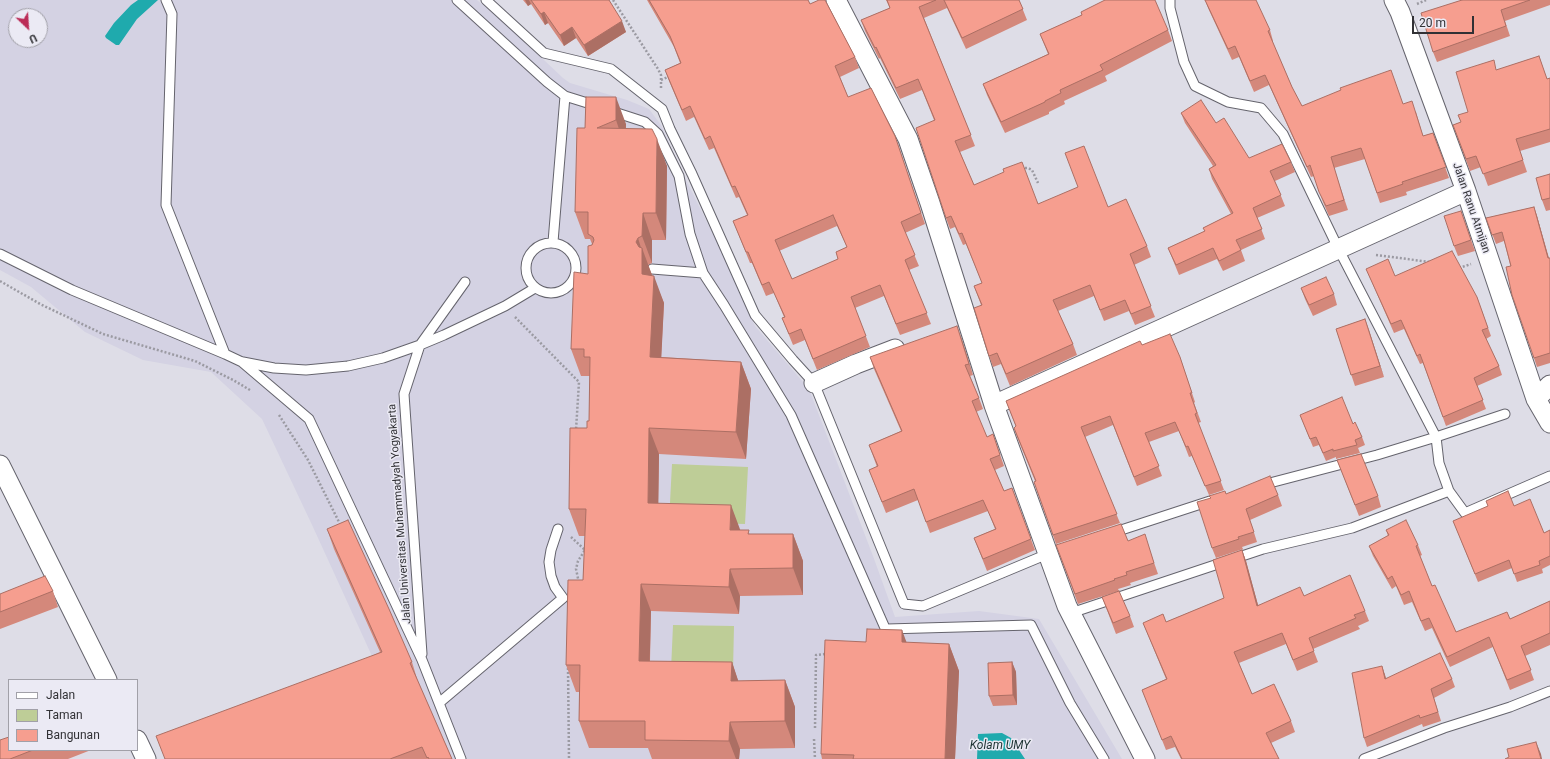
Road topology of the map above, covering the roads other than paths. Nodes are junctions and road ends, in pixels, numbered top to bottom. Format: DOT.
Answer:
graph roads {
  1 [pos="166,0"];
  2 [pos="457,0"];
  3 [pos="486,0"];
  4 [pos="836,0"];
  5 [pos="1170,0"];
  6 [pos="1394,0"];
  7 [pos="565,96"];
  8 [pos="1466,191"];
  9 [pos="553,242"];
  10 [pos="1338,250"];
  11 [pos="0,254"];
  12 [pos="652,269"];
  13 [pos="703,273"];
  14 [pos="465,282"];
  15 [pos="535,288"];
  16 [pos="909,344"];
  17 [pos="420,345"];
  18 [pos="225,354"];
  19 [pos="242,362"];
  20 [pos="814,383"];
  21 [pos="1550,385"];
  22 [pos="1536,399"];
  23 [pos="994,405"];
  24 [pos="1505,414"];
  25 [pos="1548,421"];
  26 [pos="1436,437"];
  27 [pos="0,465"];
  28 [pos="1550,476"];
  29 [pos="1250,489"];
  30 [pos="1449,491"];
  31 [pos="1220,498"];
  32 [pos="558,529"];
  33 [pos="1100,536"];
  34 [pos="1052,552"];
  35 [pos="1070,613"];
  36 [pos="422,660"];
  37 [pos="107,679"];
  38 [pos="1550,691"];
  39 [pos="439,703"];
  40 [pos="138,742"];
  41 [pos="146,759"];
  42 [pos="461,759"];
  43 [pos="1104,759"];
  44 [pos="1145,759"];
  45 [pos="1364,759"];
  1 -- 18 [label="lane"];
  2 -- 7 [label="lane"];
  3 -- 20 [label="lane"];
  4 -- 23 [label="street"];
  5 -- 10 [label="lane"];
  6 -- 8 [label="street, Jalan Ranu Atmijan"];
  7 -- 9 [label="lane"];
  7 -- 13 [label="lane"];
  8 -- 10 [label="street"];
  8 -- 22 [label="street, Jalan Ranu Atmijan"];
  9 -- 15 [label="lane"];
  9 -- 15 [label="lane"];
  10 -- 23 [label="street"];
  10 -- 26 [label="lane"];
  11 -- 18 [label="lane"];
  12 -- 13 [label="lane"];
  13 -- 43 [label="lane"];
  14 -- 17 [label="lane, Jalan Universitas Muhammadyah Yogyakarta"];
  15 -- 17 [label="lane"];
  16 -- 20 [label="street"];
  17 -- 19 [label="lane"];
  17 -- 36 [label="lane, Jalan Universitas Muhammadyah Yogyakarta"];
  18 -- 19 [label="lane"];
  19 -- 36 [label="lane"];
  20 -- 34 [label="lane"];
  21 -- 22 [label="street"];
  22 -- 25 [label="street, Jalan Ranu Atmijan"];
  23 -- 34 [label="street"];
  24 -- 26 [label="lane"];
  26 -- 29 [label="lane"];
  26 -- 30 [label="lane"];
  27 -- 37 [label="street"];
  28 -- 30 [label="lane"];
  30 -- 35 [label="lane"];
  31 -- 33 [label="lane"];
  32 -- 39 [label="lane"];
  34 -- 35 [label="street"];
  35 -- 44 [label="street"];
  36 -- 39 [label="lane"];
  38 -- 45 [label="lane"];
  39 -- 42 [label="lane"];
  40 -- 41 [label="street"];
}
